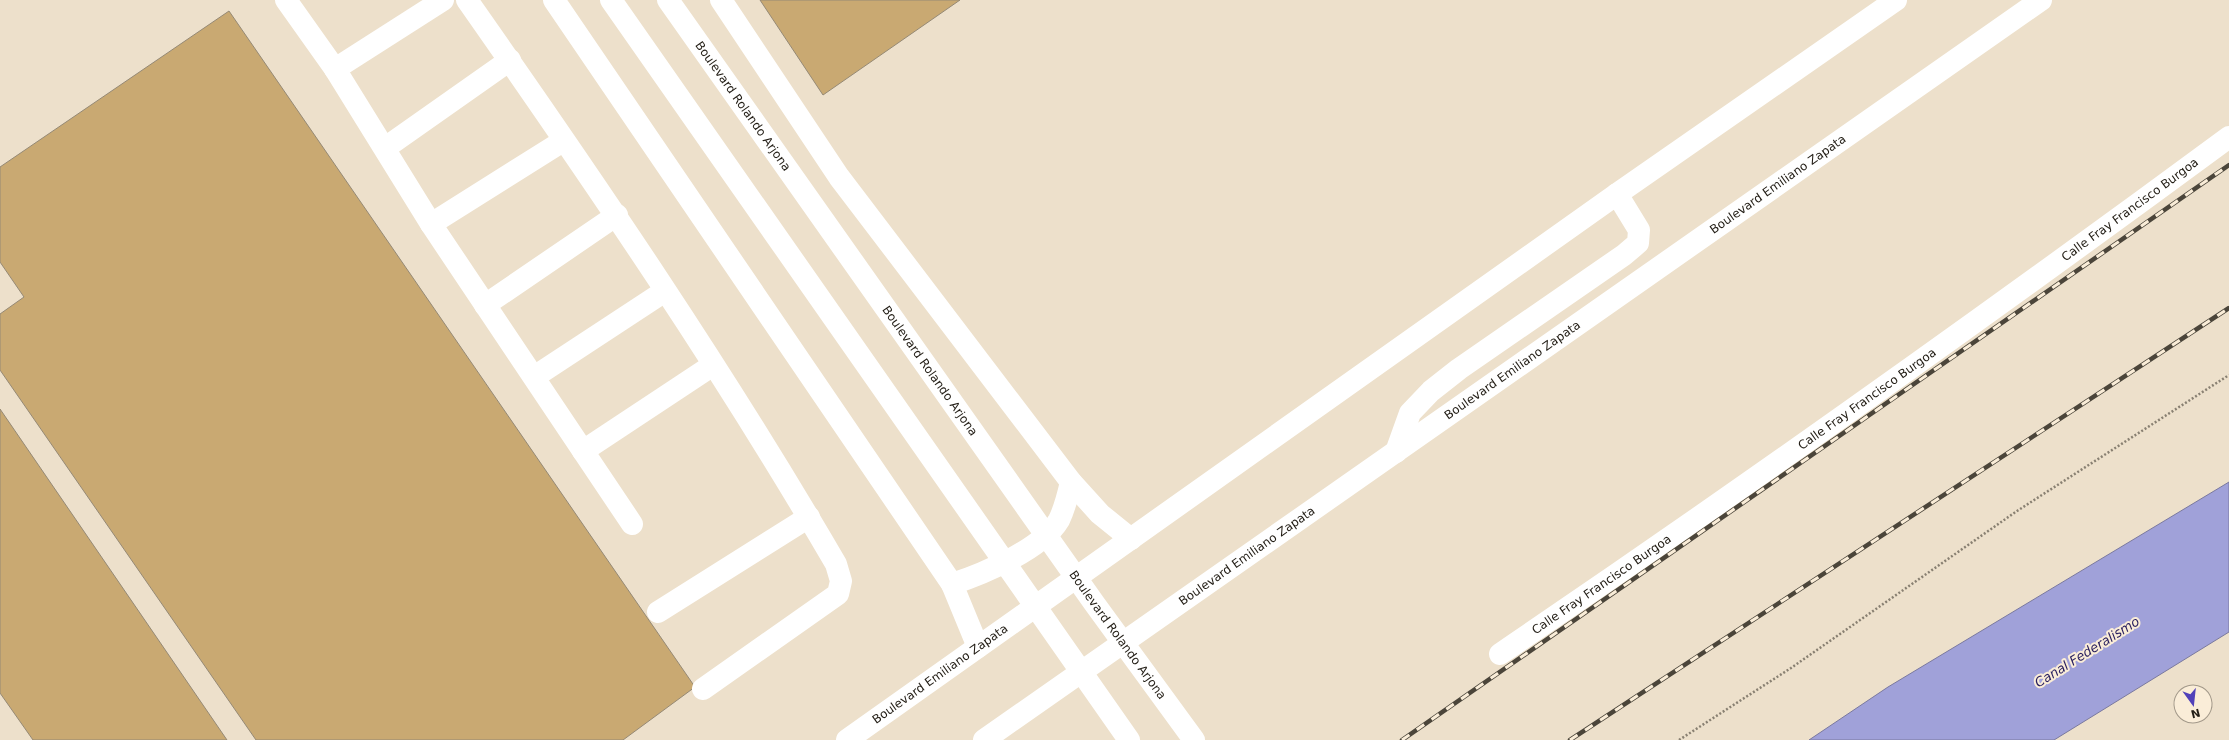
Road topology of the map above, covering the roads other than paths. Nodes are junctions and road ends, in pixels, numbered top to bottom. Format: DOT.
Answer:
graph roads {
  1 [pos="286,0"];
  2 [pos="443,0"];
  3 [pos="467,0"];
  4 [pos="554,0"];
  5 [pos="611,0"];
  6 [pos="668,0"];
  7 [pos="721,0"];
  8 [pos="1896,0"];
  9 [pos="2041,0"];
  10 [pos="510,60"];
  11 [pos="335,69"];
  12 [pos="2229,137"];
  13 [pos="564,141"];
  14 [pos="385,148"];
  15 [pos="1617,194"];
  16 [pos="617,215"];
  17 [pos="431,224"];
  18 [pos="665,291"];
  19 [pos="485,305"];
  20 [pos="713,365"];
  21 [pos="534,377"];
  22 [pos="583,451"];
  23 [pos="1396,452"];
  24 [pos="1071,482"];
  25 [pos="809,517"];
  26 [pos="632,524"];
  27 [pos="1130,539"];
  28 [pos="952,584"];
  29 [pos="658,612"];
  30 [pos="978,647"];
  31 [pos="1500,654"];
  32 [pos="703,689"];
  33 [pos="847,740"];
  34 [pos="984,740"];
  35 [pos="1129,740"];
  36 [pos="1194,740"];
  1 -- 11 [label="main road"];
  2 -- 11 [label="main road"];
  3 -- 10 [label="main road"];
  4 -- 28 [label="main road"];
  5 -- 35 [label="main road"];
  6 -- 36 [label="main road, Boulevard Rolando Arjona"];
  7 -- 24 [label="main road"];
  8 -- 15 [label="main road, Boulevard Emiliano Zapata"];
  9 -- 23 [label="main road, Boulevard Emiliano Zapata"];
  10 -- 13 [label="main road"];
  10 -- 14 [label="main road"];
  11 -- 14 [label="main road"];
  12 -- 31 [label="main road, Calle Fray Francisco Burgoa"];
  13 -- 16 [label="main road"];
  13 -- 17 [label="main road"];
  14 -- 17 [label="main road"];
  15 -- 23 [label="main road"];
  15 -- 27 [label="main road, Boulevard Emiliano Zapata"];
  16 -- 18 [label="main road"];
  16 -- 19 [label="main road"];
  17 -- 19 [label="main road"];
  18 -- 20 [label="main road"];
  18 -- 21 [label="main road"];
  19 -- 21 [label="main road"];
  20 -- 22 [label="main road"];
  20 -- 25 [label="main road"];
  21 -- 22 [label="main road"];
  22 -- 26 [label="main road"];
  23 -- 34 [label="main road, Boulevard Emiliano Zapata"];
  24 -- 27 [label="main road"];
  24 -- 28 [label="main road"];
  25 -- 29 [label="main road"];
  25 -- 32 [label="main road"];
  27 -- 30 [label="main road, Boulevard Emiliano Zapata"];
  28 -- 30 [label="main road"];
  30 -- 33 [label="main road, Boulevard Emiliano Zapata"];
}
